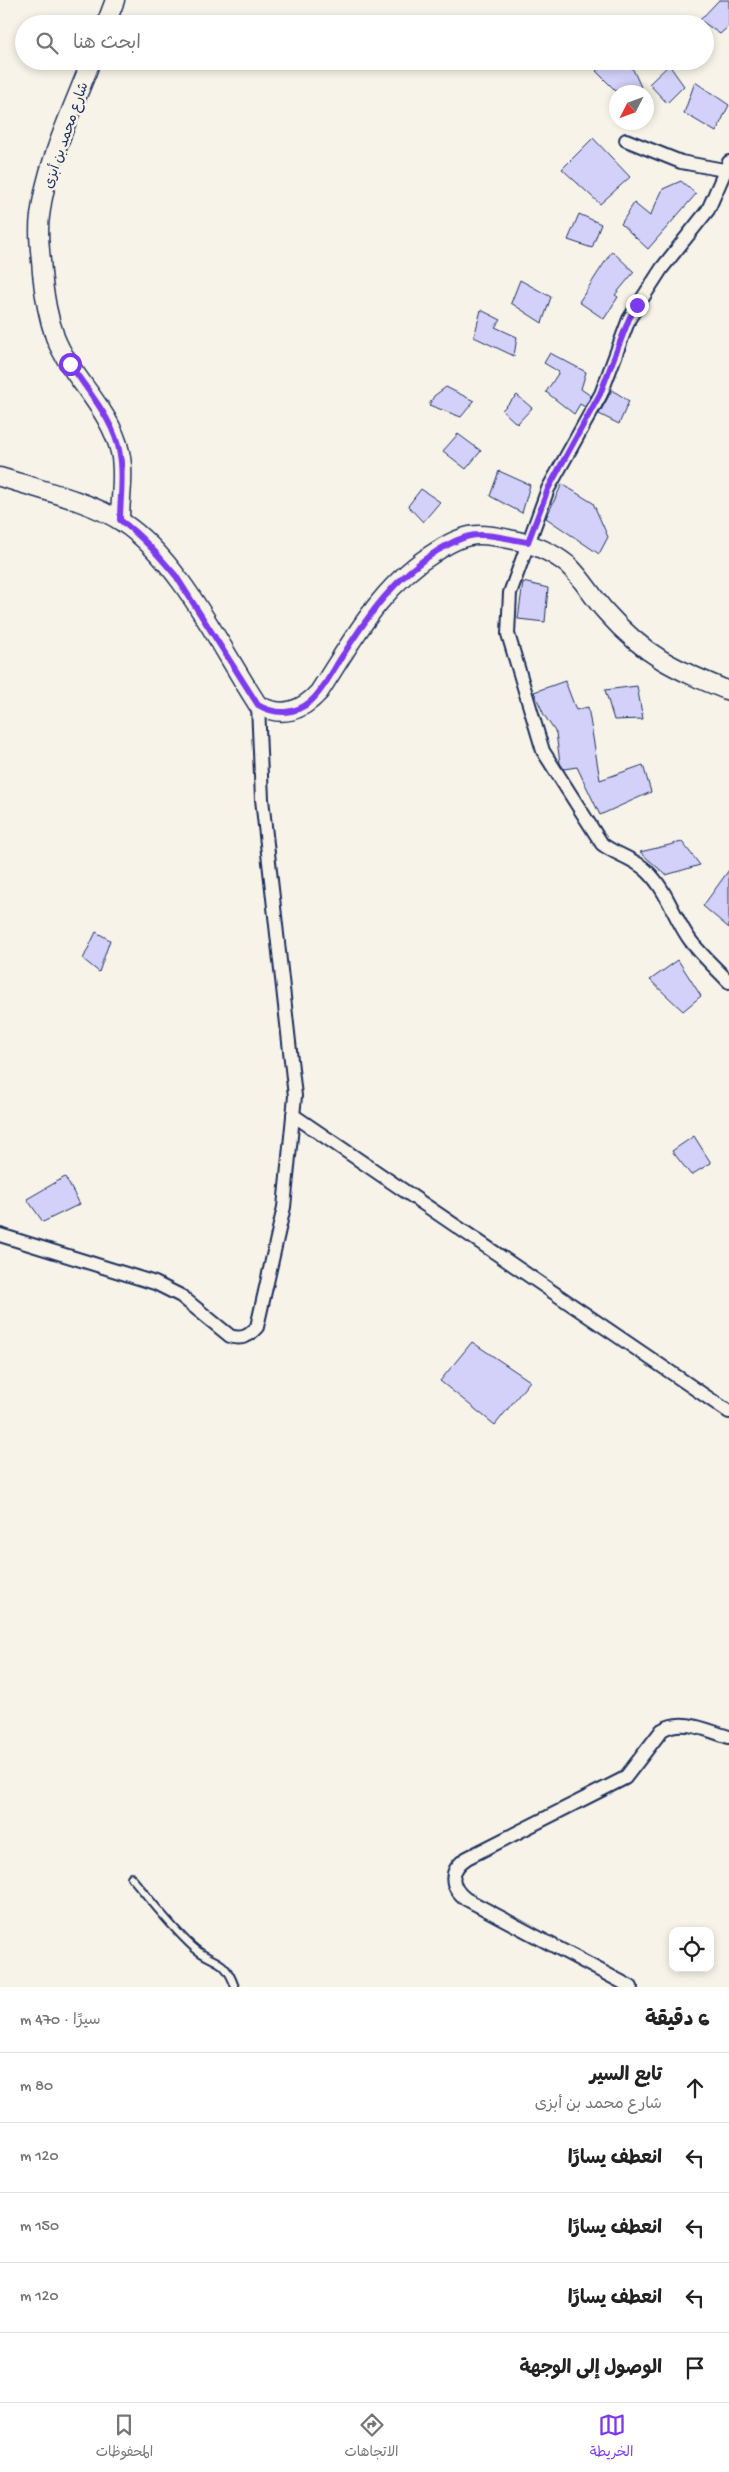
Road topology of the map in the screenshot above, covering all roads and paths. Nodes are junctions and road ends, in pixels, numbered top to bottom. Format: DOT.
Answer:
graph roads {
  1 [pos="115,0"];
  2 [pos="109,15"];
  3 [pos="88,70"];
  4 [pos="626,140"];
  5 [pos="727,166"];
  6 [pos="0,477"];
  7 [pos="120,520"];
  8 [pos="528,542"];
  9 [pos="729,691"];
  10 [pos="258,705"];
  11 [pos="729,982"];
  12 [pos="293,1114"];
  13 [pos="0,1235"];
  14 [pos="729,1412"];
  15 [pos="729,1737"];
  16 [pos="131,1877"];
  17 [pos="235,1987"];
  18 [pos="631,1987"];
  1 -- 2 [label="street"];
  3 -- 7 [label="street, شارع محمد بن أبزى"];
  4 -- 5 [label="street"];
  5 -- 8 [label="street"];
  6 -- 7 [label="street"];
  7 -- 10 [label="street"];
  8 -- 9 [label="street"];
  8 -- 10 [label="street"];
  8 -- 11 [label="street"];
  10 -- 12 [label="street"];
  12 -- 13 [label="street"];
  12 -- 14 [label="street"];
  15 -- 18 [label="street"];
  16 -- 17 [label="lane"];
}
